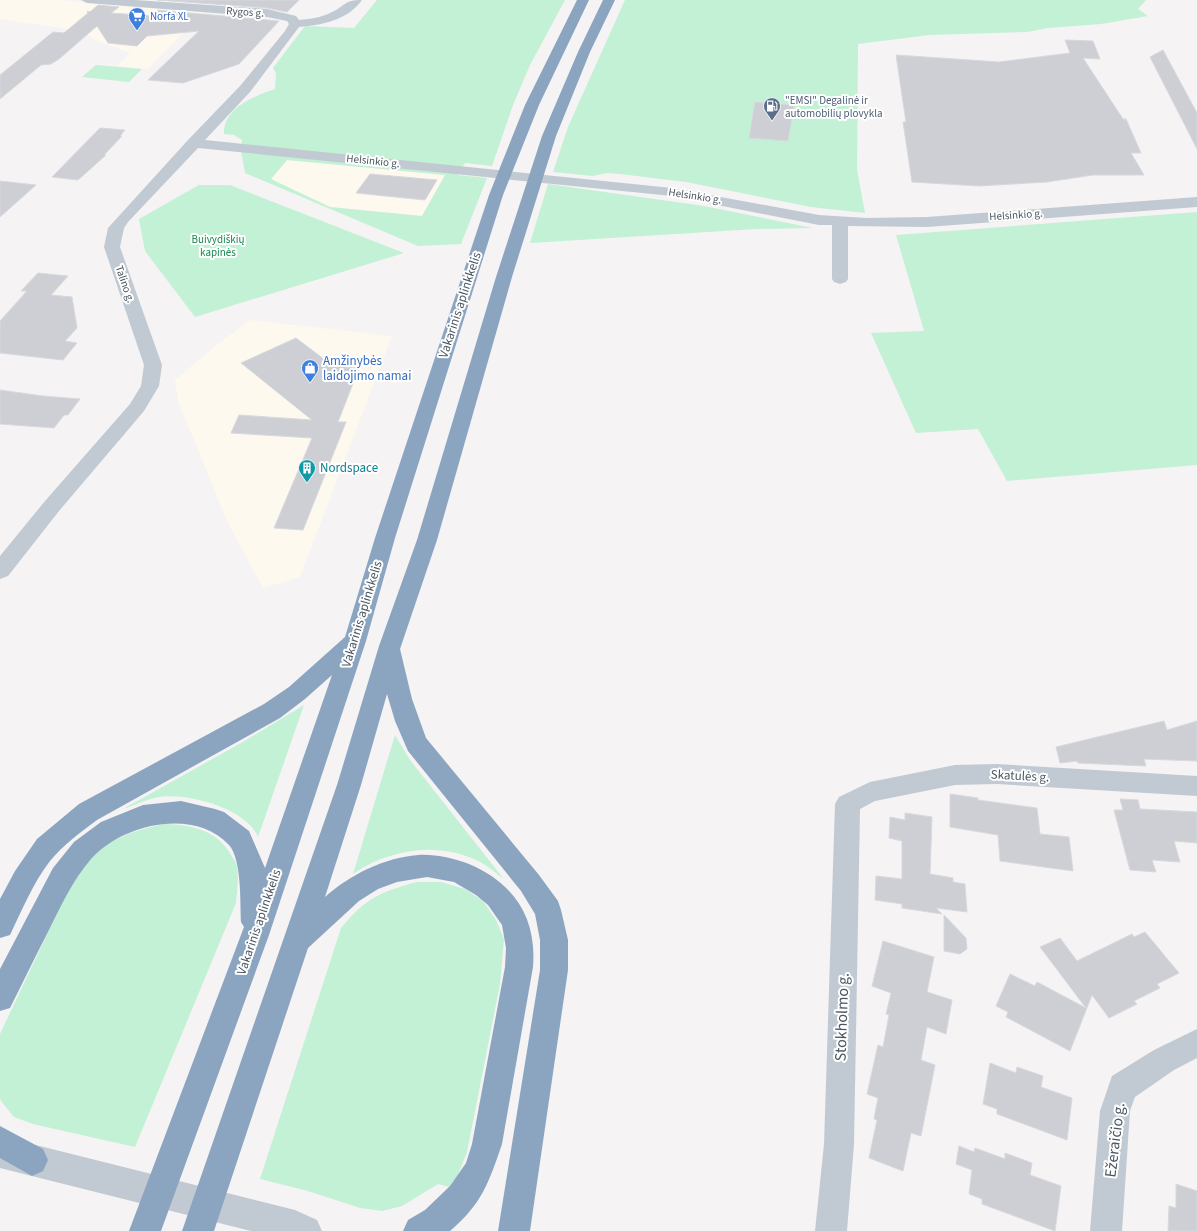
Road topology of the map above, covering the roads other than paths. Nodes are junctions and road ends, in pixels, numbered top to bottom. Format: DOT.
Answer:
graph roads {
  1 [pos="88,0"];
  2 [pos="356,0"];
  3 [pos="583,0"];
  4 [pos="609,0"];
  5 [pos="289,20"];
  6 [pos="193,143"];
  7 [pos="1197,202"];
  8 [pos="840,222"];
  9 [pos="840,279"];
  10 [pos="0,571"];
  11 [pos="355,641"];
  12 [pos="390,646"];
  13 [pos="1197,786"];
  14 [pos="848,804"];
  15 [pos="0,926"];
  16 [pos="255,935"];
  17 [pos="297,941"];
  18 [pos="0,998"];
  19 [pos="1197,1043"];
  20 [pos="0,1141"];
  21 [pos="0,1152"];
  22 [pos="32,1160"];
  23 [pos="301,1229"];
  24 [pos="145,1231"];
  25 [pos="198,1231"];
  26 [pos="419,1231"];
  27 [pos="514,1231"];
  28 [pos="831,1231"];
  29 [pos="1106,1231"];
  1 -- 5 [label="street, Rygos g."];
  2 -- 5 [label="street, Rygos g."];
  3 -- 11 [label="highway, Vakarinis aplinkkelis"];
  4 -- 12 [label="highway"];
  5 -- 6 [label="street, Talino g."];
  6 -- 8 [label="street, Helsinkio g."];
  6 -- 10 [label="street, Talino g."];
  7 -- 8 [label="street, Helsinkio g."];
  8 -- 9 [label="street"];
  11 -- 15 [label="highway"];
  11 -- 16 [label="highway, Vakarinis aplinkkelis"];
  12 -- 17 [label="highway"];
  12 -- 27 [label="highway"];
  13 -- 14 [label="street, Skatulės g."];
  14 -- 28 [label="street, Stokholmo g."];
  16 -- 18 [label="highway"];
  16 -- 24 [label="highway, Vakarinis aplinkkelis"];
  17 -- 25 [label="highway"];
  17 -- 26 [label="highway"];
  19 -- 29 [label="street, Ežeraičio g."];
  20 -- 22 [label="highway"];
  21 -- 22 [label="street"];
  22 -- 23 [label="street"];
}
